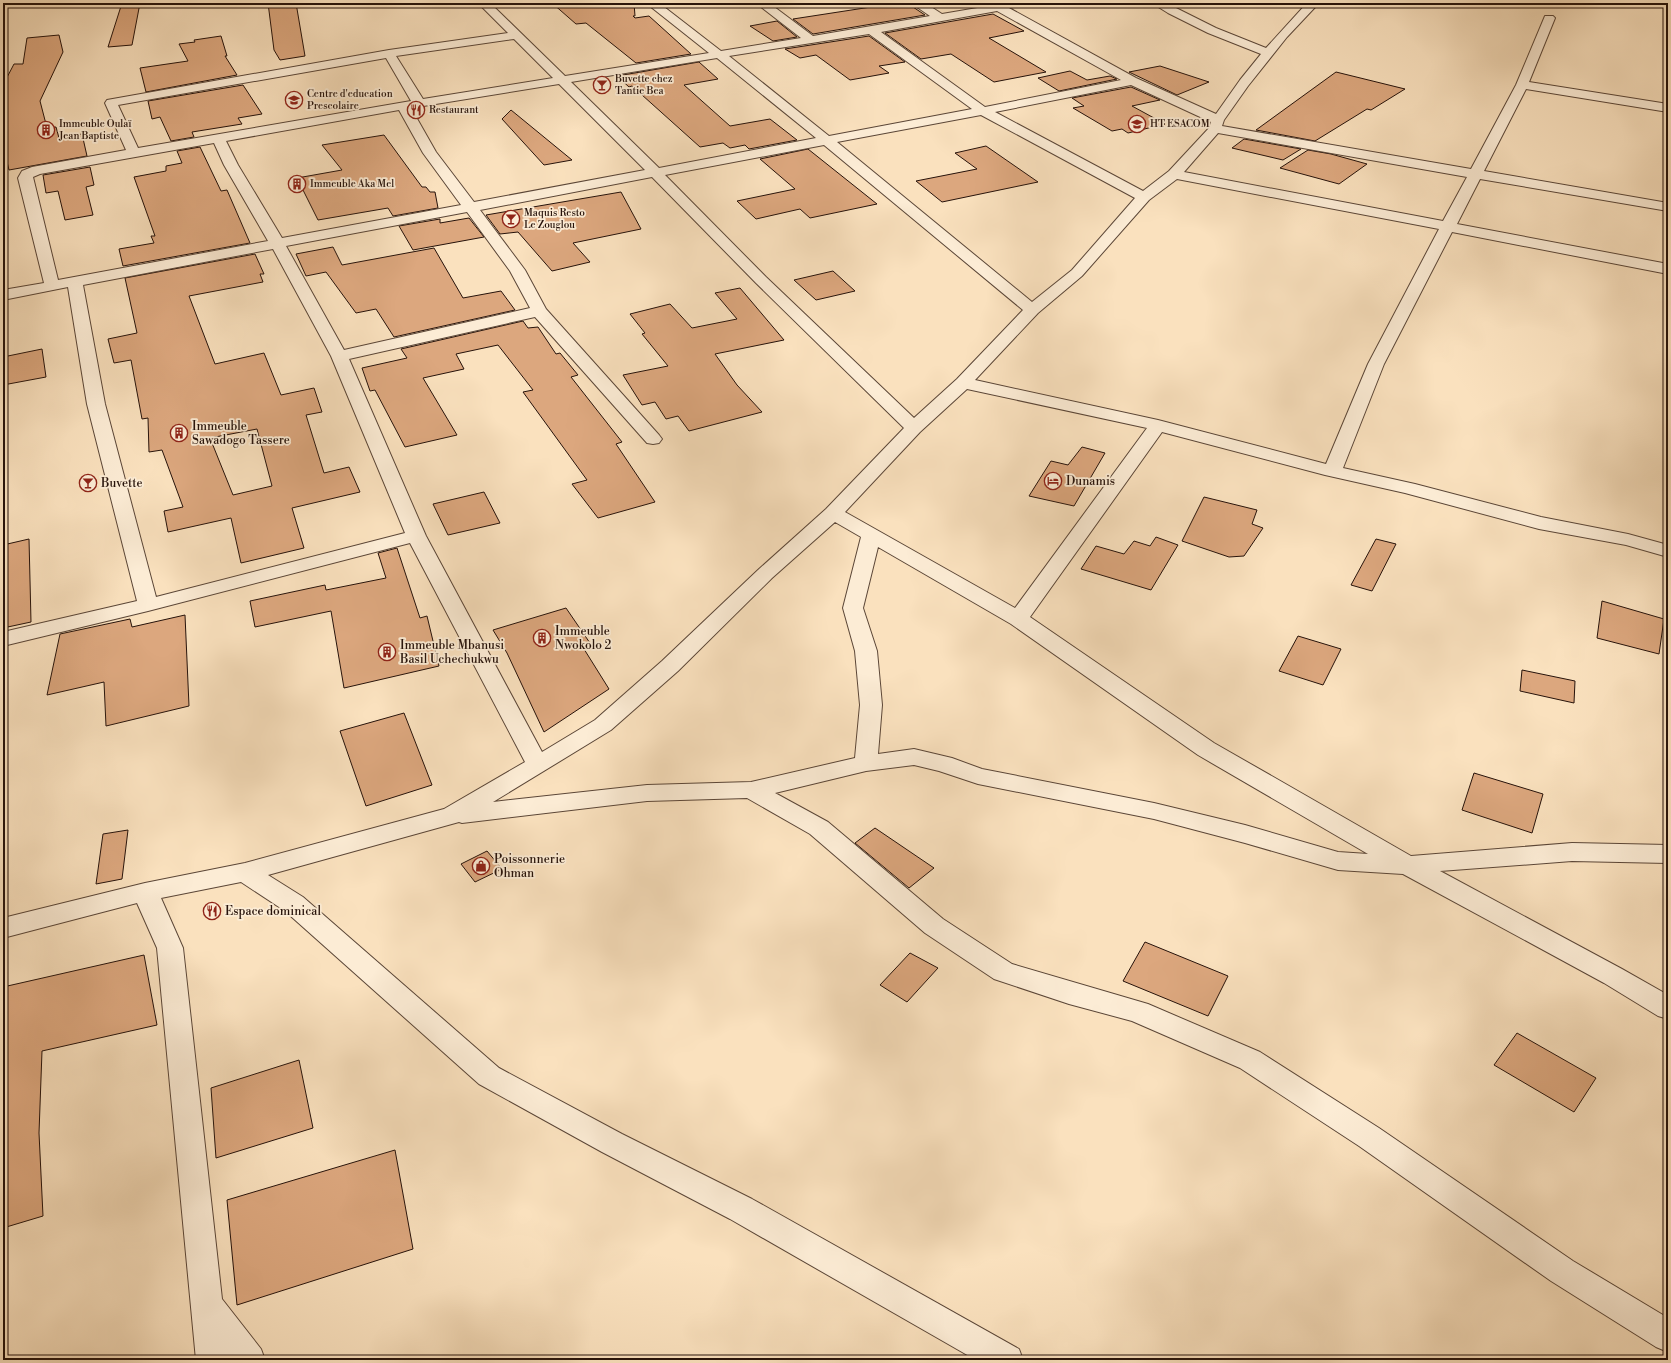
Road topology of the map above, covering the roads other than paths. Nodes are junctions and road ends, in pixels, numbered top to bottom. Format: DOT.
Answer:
graph roads {
  1 [pos="484,3"];
  2 [pos="652,3"];
  3 [pos="762,3"];
  4 [pos="916,3"];
  5 [pos="1021,3"];
  6 [pos="1158,3"];
  7 [pos="1313,3"];
  8 [pos="995,5"];
  9 [pos="940,18"];
  10 [pos="1549,18"];
  11 [pos="871,30"];
  12 [pos="516,35"];
  13 [pos="811,40"];
  14 [pos="1269,53"];
  15 [pos="389,54"];
  16 [pos="720,54"];
  17 [pos="562,80"];
  18 [pos="1132,81"];
  19 [pos="1522,85"];
  20 [pos="419,103"];
  21 [pos="403,106"];
  22 [pos="1668,108"];
  23 [pos="983,112"];
  24 [pos="1216,124"];
  25 [pos="219,139"];
  26 [pos="828,140"];
  27 [pos="134,153"];
  28 [pos="656,172"];
  29 [pos="1174,174"];
  30 [pos="1476,174"];
  31 [pos="1144,197"];
  32 [pos="471,207"];
  33 [pos="1668,207"];
  34 [pos="1447,228"];
  35 [pos="276,243"];
  36 [pos="1668,269"];
  37 [pos="75,281"];
  38 [pos="52,286"];
  39 [pos="3,295"];
  40 [pos="1032,310"];
  41 [pos="539,311"];
  42 [pos="339,356"];
  43 [pos="963,383"];
  44 [pos="1158,425"];
  45 [pos="914,428"];
  46 [pos="653,439"];
  47 [pos="1332,471"];
  48 [pos="833,513"];
  49 [pos="871,535"];
  50 [pos="416,536"];
  51 [pos="1668,551"];
  52 [pos="148,605"];
  53 [pos="1018,619"];
  54 [pos="3,639"];
  55 [pos="866,763"];
  56 [pos="538,765"];
  57 [pos="751,790"];
  58 [pos="452,815"];
  59 [pos="1668,854"];
  60 [pos="1407,865"];
  61 [pos="244,872"];
  62 [pos="145,892"];
  63 [pos="3,928"];
  64 [pos="1668,1008"];
  65 [pos="206,1304"];
  66 [pos="1668,1336"];
  67 [pos="212,1360"];
  68 [pos="249,1360"];
  69 [pos="1008,1360"];
  1 -- 12 [label="street"];
  2 -- 16 [label="street"];
  3 -- 13 [label="street"];
  4 -- 9 [label="street"];
  5 -- 8 [label="street"];
  6 -- 14 [label="street"];
  7 -- 14 [label="street"];
  8 -- 9 [label="street"];
  8 -- 18 [label="street"];
  9 -- 11 [label="street"];
  10 -- 19 [label="street"];
  11 -- 13 [label="street"];
  11 -- 23 [label="street"];
  12 -- 15 [label="street"];
  12 -- 17 [label="street"];
  13 -- 16 [label="street"];
  14 -- 24 [label="street"];
  15 -- 20 [label="street"];
  15 -- 27 [label="street"];
  16 -- 17 [label="street"];
  16 -- 26 [label="street"];
  17 -- 20 [label="street"];
  17 -- 28 [label="street"];
  18 -- 23 [label="street"];
  18 -- 24 [label="street"];
  19 -- 22 [label="street"];
  19 -- 30 [label="street"];
  20 -- 21 [label="street"];
  21 -- 25 [label="street"];
  21 -- 32 [label="street"];
  23 -- 26 [label="street"];
  23 -- 31 [label="street"];
  24 -- 29 [label="street"];
  24 -- 30 [label="street"];
  25 -- 27 [label="street"];
  25 -- 35 [label="street"];
  26 -- 28 [label="street"];
  26 -- 40 [label="street"];
  27 -- 38 [label="street"];
  28 -- 32 [label="street"];
  28 -- 45 [label="street"];
  29 -- 31 [label="street"];
  29 -- 34 [label="street"];
  30 -- 33 [label="street"];
  30 -- 34 [label="street"];
  31 -- 40 [label="street"];
  32 -- 35 [label="street"];
  32 -- 41 [label="street"];
  34 -- 36 [label="street"];
  34 -- 47 [label="street"];
  35 -- 37 [label="street"];
  35 -- 42 [label="street"];
  37 -- 38 [label="street"];
  37 -- 52 [label="street"];
  38 -- 39 [label="street"];
  40 -- 43 [label="street"];
  41 -- 42 [label="street"];
  41 -- 46 [label="street"];
  42 -- 50 [label="street"];
  43 -- 44 [label="street"];
  43 -- 45 [label="street"];
  44 -- 47 [label="street"];
  44 -- 53 [label="street"];
  45 -- 48 [label="street"];
  47 -- 51 [label="street"];
  48 -- 49 [label="street"];
  48 -- 56 [label="street"];
  49 -- 53 [label="street"];
  49 -- 55 [label="street"];
  50 -- 52 [label="street"];
  50 -- 56 [label="street"];
  52 -- 54 [label="street"];
  53 -- 60 [label="street"];
  55 -- 57 [label="street"];
  55 -- 60 [label="street"];
  56 -- 58 [label="street"];
  57 -- 58 [label="street"];
  57 -- 66 [label="street"];
  58 -- 61 [label="street"];
  59 -- 60 [label="street"];
  60 -- 64 [label="street"];
  61 -- 62 [label="street"];
  61 -- 69 [label="street"];
  62 -- 63 [label="street"];
  62 -- 65 [label="street"];
  65 -- 67 [label="street"];
  65 -- 68 [label="street"];
}
